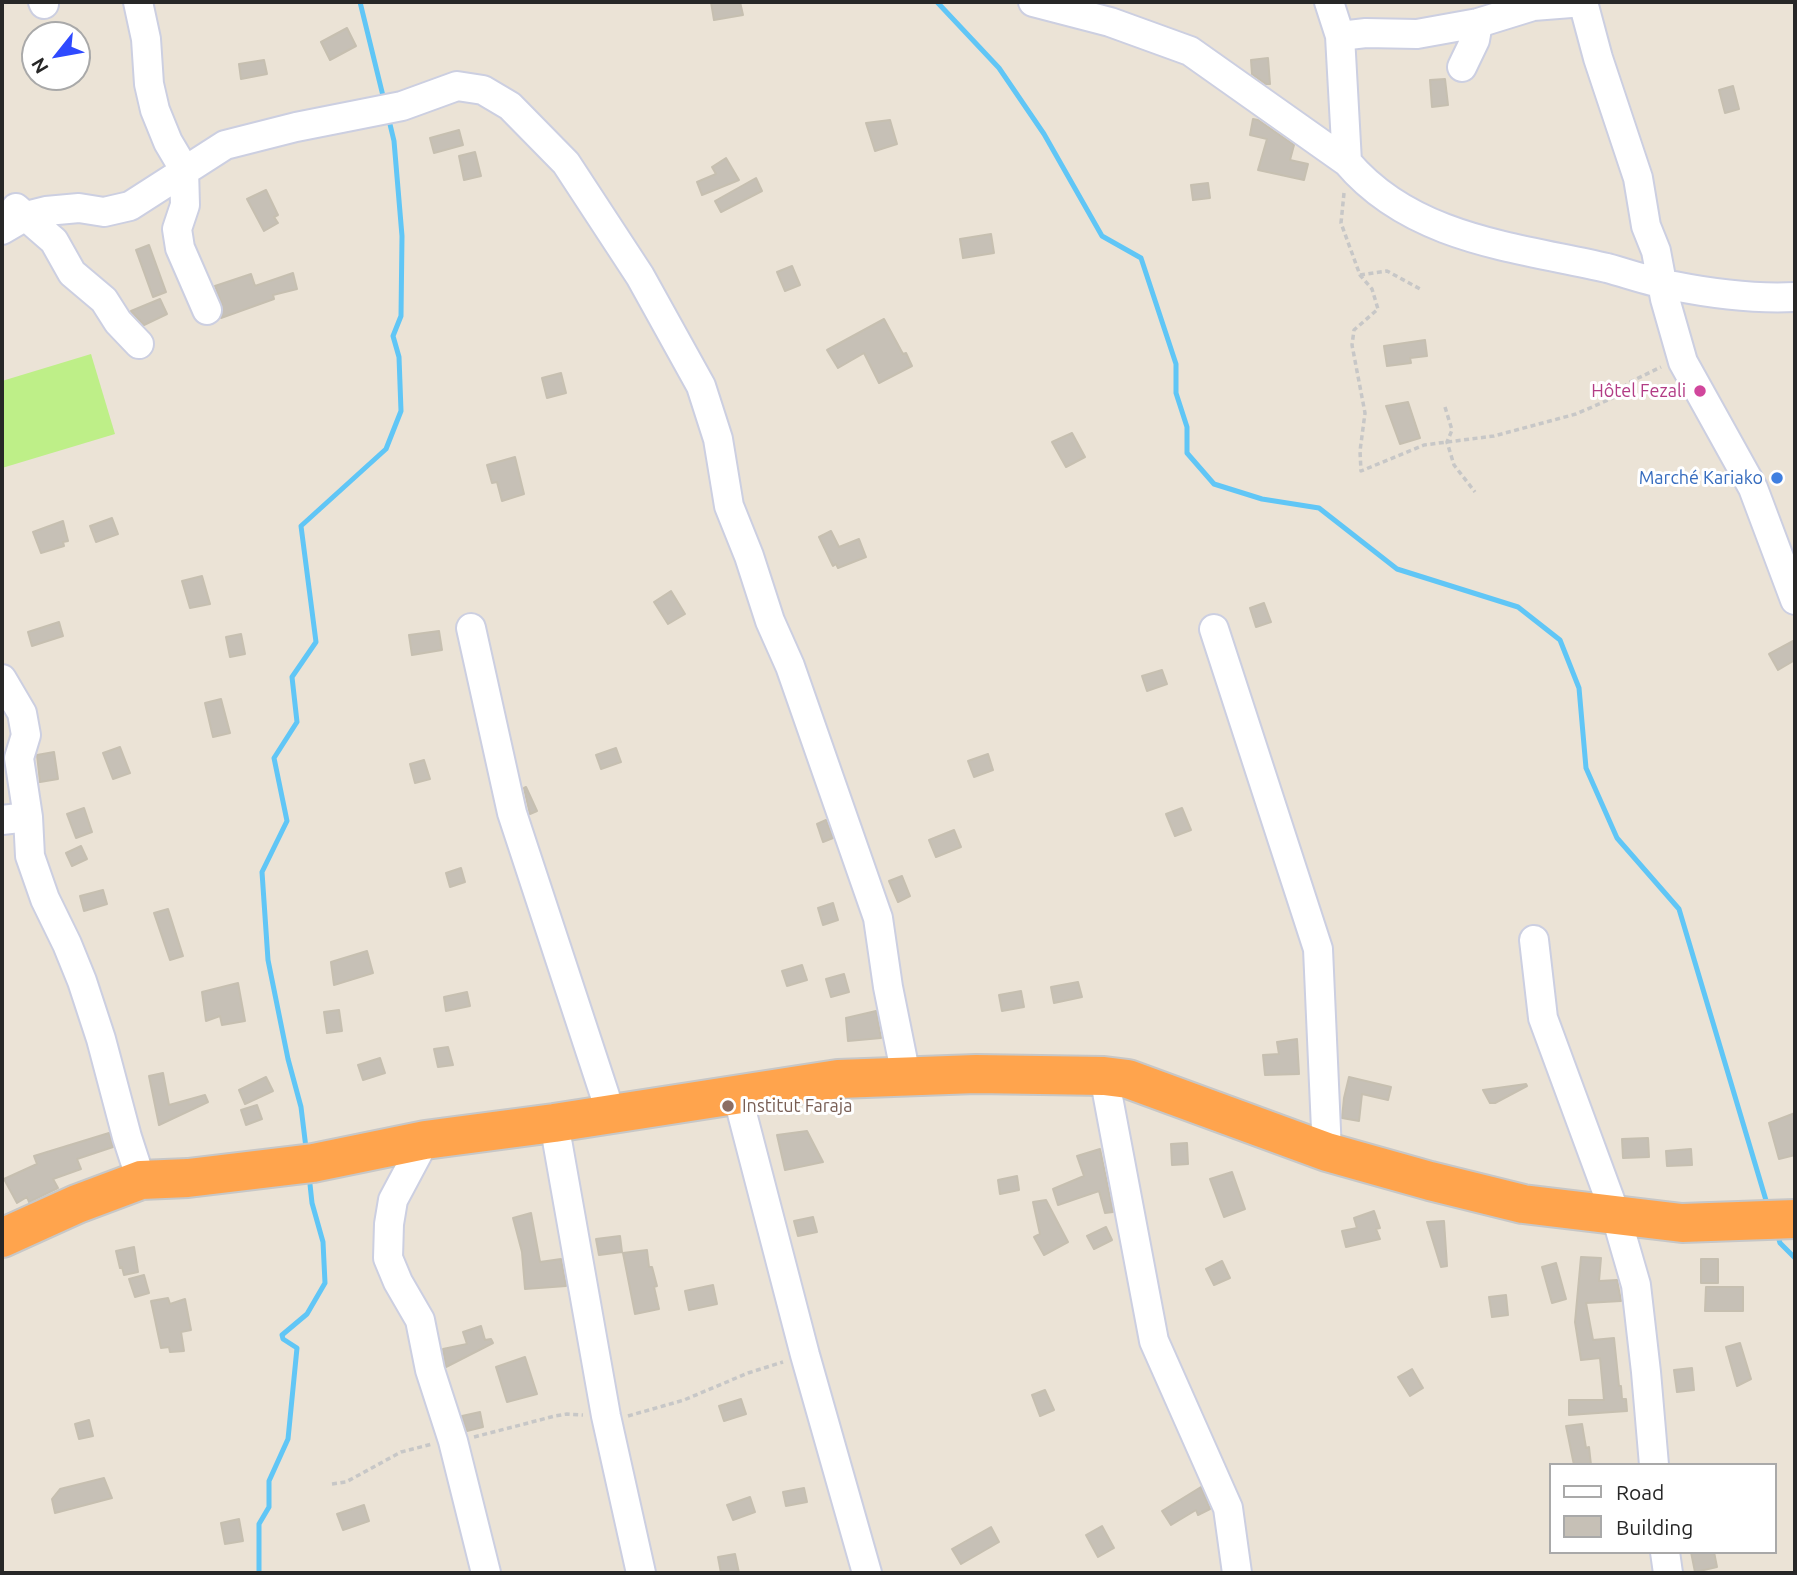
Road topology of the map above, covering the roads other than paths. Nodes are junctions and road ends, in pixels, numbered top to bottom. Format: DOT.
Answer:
graph roads {
  1 [pos="138,2"];
  2 [pos="1033,2"];
  3 [pos="1329,2"];
  4 [pos="1583,2"];
  5 [pos="1478,23"];
  6 [pos="1340,36"];
  7 [pos="1462,67"];
  8 [pos="1347,162"];
  9 [pos="184,169"];
  10 [pos="13,217"];
  11 [pos="1663,284"];
  12 [pos="1795,297"];
  13 [pos="207,310"];
  14 [pos="139,344"];
  15 [pos="1795,600"];
  16 [pos="471,628"];
  17 [pos="1214,629"];
  18 [pos="2,679"];
  19 [pos="15,819"];
  20 [pos="1534,940"];
  21 [pos="906,1076"];
  22 [pos="1104,1076"];
  23 [pos="737,1094"];
  24 [pos="611,1114"];
  25 [pos="554,1123"];
  26 [pos="425,1140"];
  27 [pos="1326,1152"];
  28 [pos="141,1180"];
  29 [pos="1616,1216"];
  30 [pos="1780,1220"];
  31 [pos="2,1238"];
  32 [pos="1654,1463"];
  33 [pos="1665,1554"];
  34 [pos="486,1573"];
  35 [pos="641,1573"];
  36 [pos="867,1573"];
  37 [pos="1237,1573"];
  38 [pos="1668,1573"];
  1 -- 9 [label="street"];
  2 -- 8 [label="street"];
  3 -- 6 [label="street"];
  4 -- 5 [label="street"];
  4 -- 11 [label="street"];
  5 -- 6 [label="street"];
  5 -- 7 [label="street"];
  6 -- 8 [label="street"];
  8 -- 11 [label="street"];
  9 -- 10 [label="street"];
  9 -- 13 [label="street"];
  9 -- 21 [label="street"];
  10 -- 14 [label="street"];
  11 -- 12 [label="street"];
  11 -- 15 [label="street"];
  16 -- 24 [label="street"];
  17 -- 27 [label="street"];
  18 -- 19 [label="street"];
  19 -- 28 [label="street"];
  20 -- 29 [label="street"];
  21 -- 22 [label="highway"];
  21 -- 23 [label="highway"];
  22 -- 27 [label="highway"];
  22 -- 37 [label="street"];
  23 -- 24 [label="highway"];
  23 -- 36 [label="street"];
  24 -- 25 [label="highway"];
  25 -- 26 [label="highway"];
  25 -- 35 [label="street"];
  26 -- 28 [label="highway"];
  26 -- 34 [label="street"];
  27 -- 29 [label="highway"];
  28 -- 31 [label="highway"];
  29 -- 30 [label="highway"];
  29 -- 32 [label="street"];
  33 -- 38 [label="street"];
}
